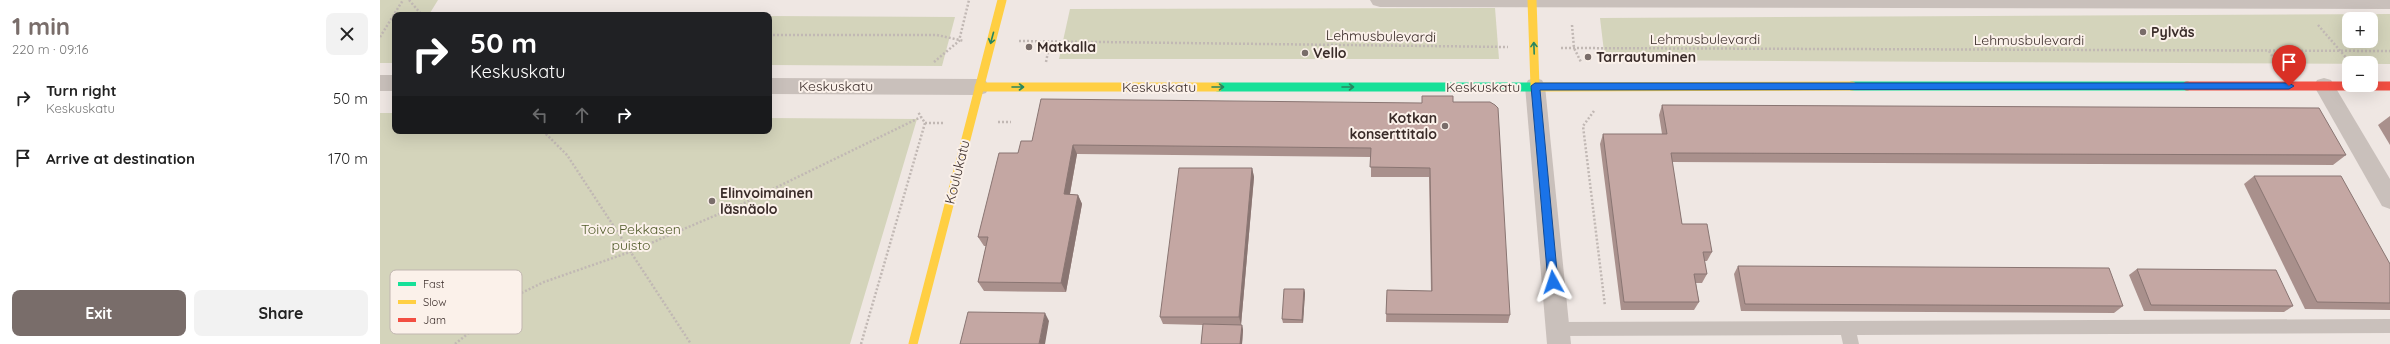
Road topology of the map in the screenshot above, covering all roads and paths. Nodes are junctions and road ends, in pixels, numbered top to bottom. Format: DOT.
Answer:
graph roads {
  1 [pos="404,0"];
  2 [pos="409,0"];
  3 [pos="969,0"];
  4 [pos="1002,0"];
  5 [pos="1380,0"];
  6 [pos="1532,1"];
  7 [pos="1571,1"];
  8 [pos="2302,2"];
  9 [pos="2390,2"];
  10 [pos="396,12"];
  11 [pos="419,12"];
  12 [pos="392,18"];
  13 [pos="772,35"];
  14 [pos="380,37"];
  15 [pos="959,41"];
  16 [pos="1019,41"];
  17 [pos="1534,48"];
  18 [pos="1574,48"];
  19 [pos="2342,51"];
  20 [pos="2390,51"];
  21 [pos="2345,56"];
  22 [pos="380,83"];
  23 [pos="392,83"];
  24 [pos="772,86"];
  25 [pos="1535,86"];
  26 [pos="1592,86"];
  27 [pos="2324,86"];
  28 [pos="2390,86"];
  29 [pos="925,87"];
  30 [pos="979,87"];
  31 [pos="921,117"];
  32 [pos="546,134"];
  33 [pos="2390,199"];
  34 [pos="630,252"];
  35 [pos="522,293"];
  36 [pos="2390,326"];
  37 [pos="1608,331"];
  38 [pos="468,334"];
  39 [pos="1558,337"];
  40 [pos="1850,337"];
  41 [pos="455,344"];
  42 [pos="691,344"];
  43 [pos="861,344"];
  44 [pos="914,344"];
  1 -- 10 [label="path"];
  2 -- 11 [label="path"];
  3 -- 15 [label="path"];
  4 -- 30 [label="main road, Koulukatu, one-way"];
  5 -- 6 [label="street"];
  6 -- 7 [label="street"];
  17 -- 6 [label="main road, one-way"];
  7 -- 8 [label="street"];
  7 -- 18 [label="path"];
  8 -- 9 [label="street"];
  8 -- 19 [label="path"];
  12 -- 14 [label="path"];
  13 -- 15 [label="path"];
  15 -- 29 [label="path"];
  16 -- 17 [label="path, Lehmusbulevardi"];
  17 -- 18 [label="path, Lehmusbulevardi"];
  17 -- 25 [label="main road"];
  18 -- 19 [label="path, Lehmusbulevardi"];
  18 -- 26 [label="path"];
  19 -- 20 [label="path, Lehmusbulevardi"];
  19 -- 21 [label="path"];
  22 -- 23 [label="street"];
  24 -- 29 [label="street, Keskuskatu"];
  25 -- 26 [label="main road, Keskuskatu"];
  30 -- 25 [label="main road, Keskuskatu, one-way"];
  25 -- 39 [label="street"];
  26 -- 27 [label="main road, Keskuskatu"];
  26 -- 37 [label="path"];
  27 -- 28 [label="main road, Keskuskatu"];
  27 -- 33 [label="street"];
  29 -- 30 [label="street, Keskuskatu"];
  29 -- 31 [label="path"];
  30 -- 44 [label="main road, Koulukatu"];
  31 -- 34 [label="path"];
  31 -- 43 [label="path"];
  32 -- 34 [label="path"];
  34 -- 35 [label="path"];
  34 -- 42 [label="path"];
  36 -- 40 [label="lane"];
  37 -- 39 [label="lane"];
  37 -- 40 [label="lane"];
  38 -- 41 [label="path"];
}
